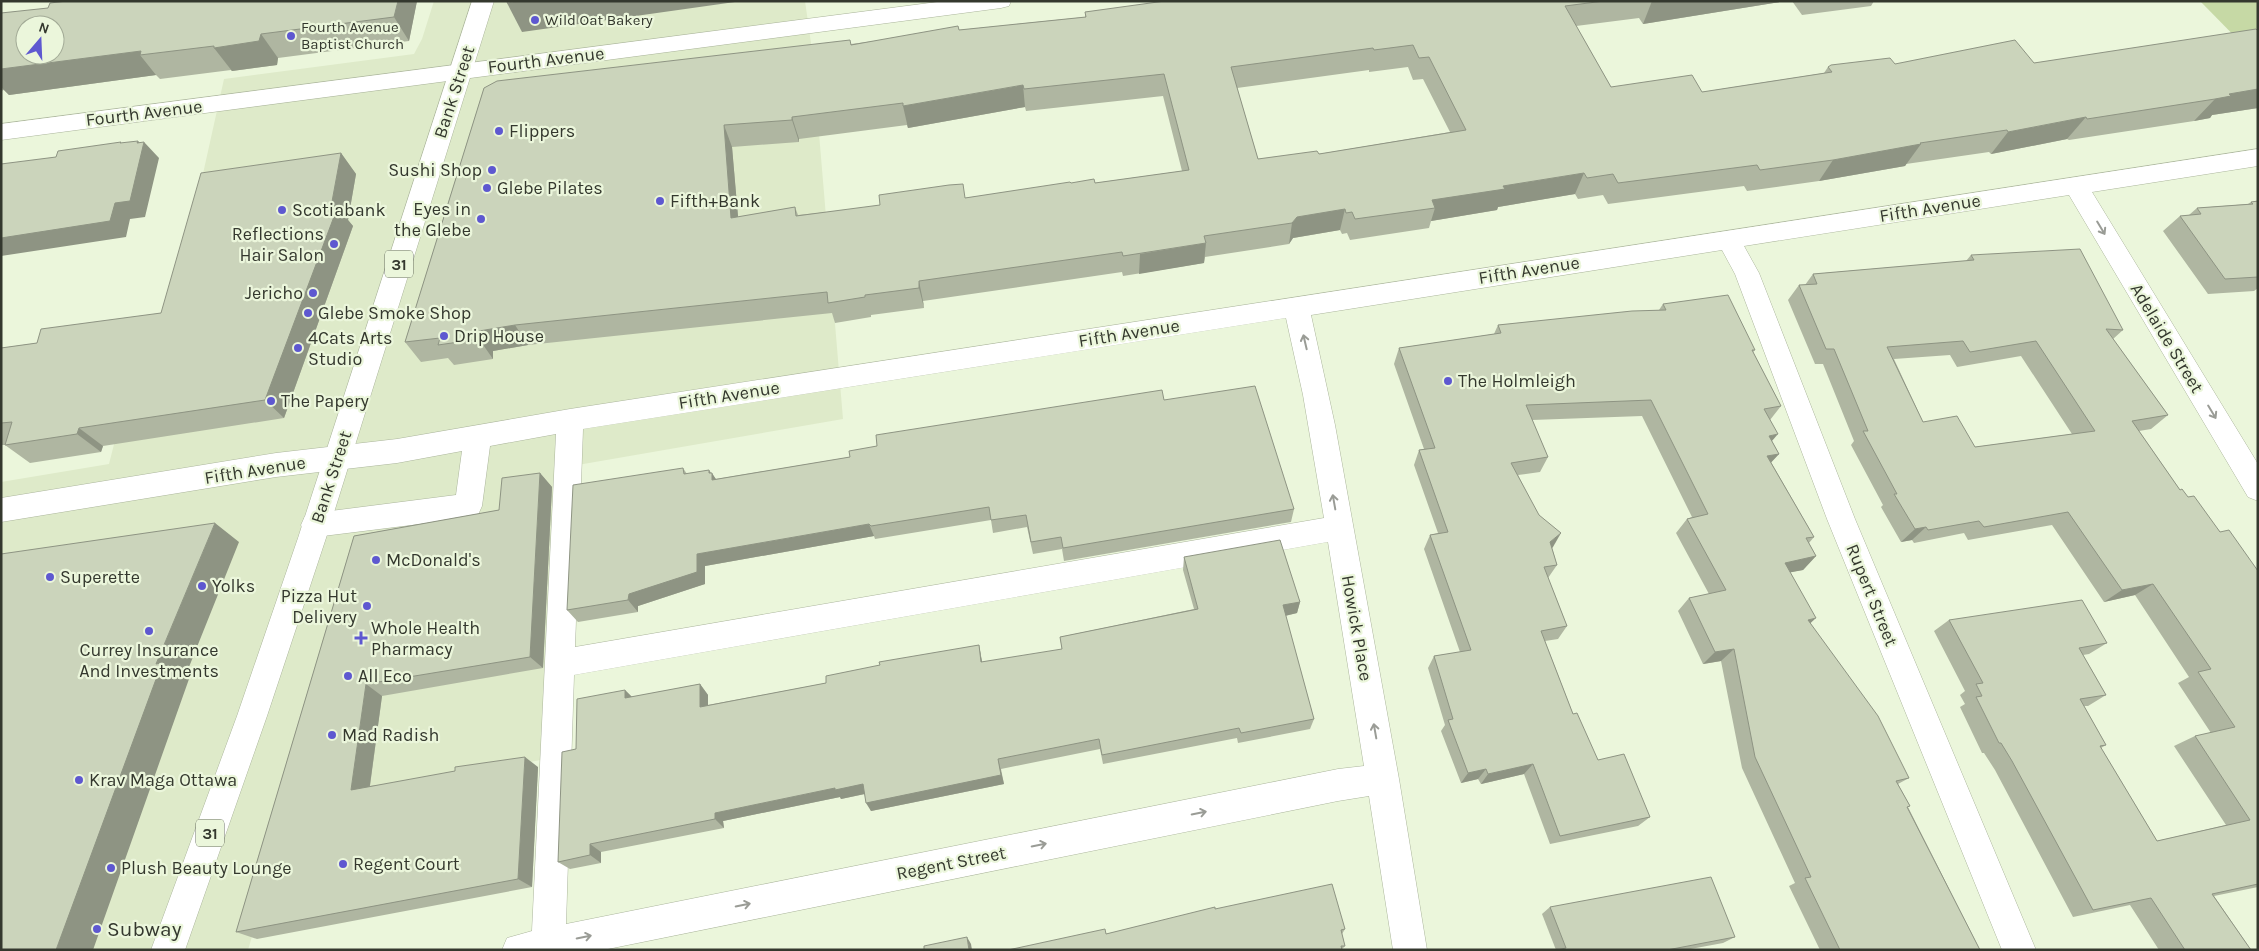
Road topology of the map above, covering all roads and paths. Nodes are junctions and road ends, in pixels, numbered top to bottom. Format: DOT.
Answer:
graph roads {
  1 [pos="483,1"];
  2 [pos="1001,1"];
  3 [pos="462,71"];
  4 [pos="1,132"];
  5 [pos="2258,157"];
  6 [pos="2076,186"];
  7 [pos="1728,239"];
  8 [pos="1296,307"];
  9 [pos="570,420"];
  10 [pos="477,448"];
  11 [pos="338,458"];
  12 [pos="2258,489"];
  13 [pos="1,510"];
  14 [pos="315,525"];
  15 [pos="1339,528"];
  16 [pos="560,664"];
  17 [pos="1383,778"];
  18 [pos="533,947"];
  19 [pos="168,950"];
  20 [pos="1410,950"];
  21 [pos="2019,950"];
  1 -- 3 [label="street, Bank Street / 31"];
  2 -- 3 [label="street, Fourth Avenue"];
  3 -- 4 [label="street, Fourth Avenue"];
  3 -- 11 [label="street, Bank Street / 31"];
  5 -- 6 [label="street, Fifth Avenue"];
  6 -- 7 [label="street, Fifth Avenue"];
  6 -- 12 [label="street, Adelaide Street, one-way"];
  7 -- 8 [label="street, Fifth Avenue"];
  7 -- 21 [label="street, Rupert Street"];
  8 -- 9 [label="street, Fifth Avenue"];
  15 -- 8 [label="street, Howick Place, one-way"];
  9 -- 10 [label="street, Fifth Avenue"];
  9 -- 16 [label="street"];
  10 -- 11 [label="street, Fifth Avenue"];
  10 -- 14 [label="street"];
  11 -- 13 [label="street, Fifth Avenue"];
  11 -- 14 [label="street, Bank Street / 31"];
  14 -- 19 [label="street, Bank Street / 31"];
  15 -- 16 [label="street"];
  17 -- 15 [label="street, Howick Place, one-way"];
  16 -- 18 [label="street"];
  18 -- 17 [label="street, Regent Street, one-way"];
  17 -- 20 [label="street, Howick Place"];
}
